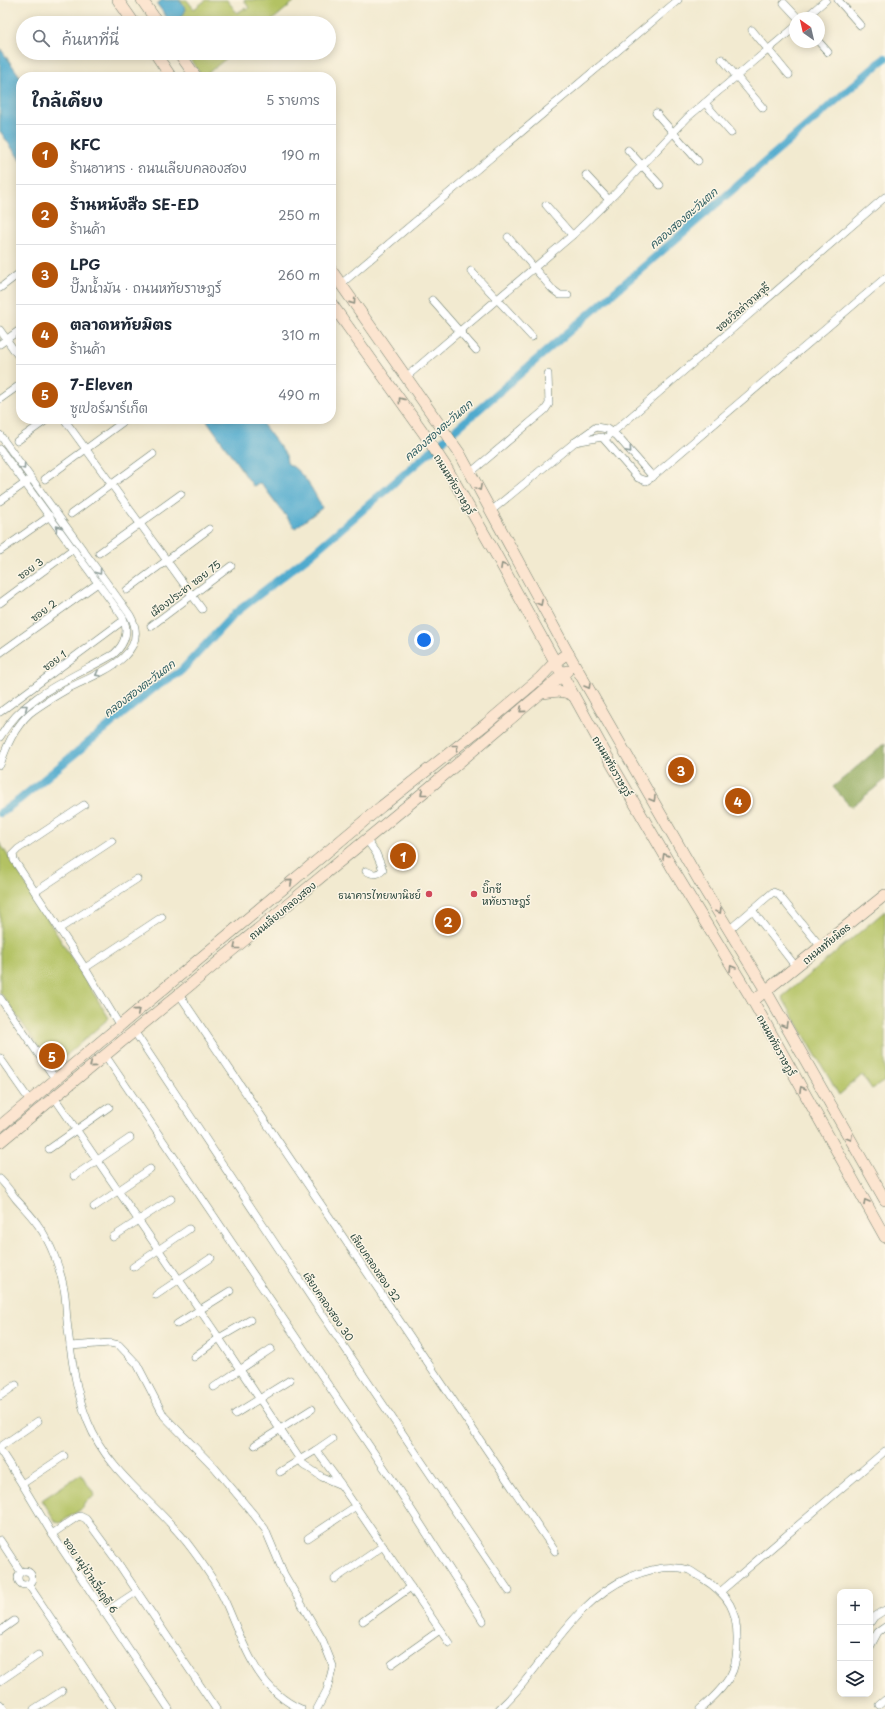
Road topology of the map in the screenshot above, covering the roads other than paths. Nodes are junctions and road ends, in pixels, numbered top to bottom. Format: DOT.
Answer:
graph roads {
  1 [pos="118,0"];
  2 [pos="142,0"];
  3 [pos="678,0"];
  4 [pos="826,0"];
  5 [pos="838,0"];
  6 [pos="784,3"];
  7 [pos="792,12"];
  8 [pos="812,12"];
  9 [pos="129,16"];
  10 [pos="153,16"];
  11 [pos="860,25"];
  12 [pos="752,30"];
  13 [pos="789,32"];
  14 [pos="824,48"];
  15 [pos="768,49"];
  16 [pos="828,52"];
  17 [pos="722,59"];
  18 [pos="160,60"];
  19 [pos="184,60"];
  20 [pos="168,72"];
  21 [pos="192,72"];
  22 [pos="789,74"];
  23 [pos="736,76"];
  24 [pos="705,103"];
  25 [pos="763,108"];
  26 [pos="656,113"];
  27 [pos="673,133"];
  28 [pos="732,133"];
  29 [pos="628,150"];
  30 [pos="698,161"];
  31 [pos="642,166"];
  32 [pos="586,175"];
  33 [pos="660,185"];
  34 [pos="885,198"];
  35 [pos="609,200"];
  36 [pos="546,205"];
  37 [pos="572,235"];
  38 [pos="508,237"];
  39 [pos="534,267"];
  40 [pos="471,271"];
  41 [pos="16,276"];
  42 [pos="336,277"];
  43 [pos="885,278"];
  44 [pos="341,284"];
  45 [pos="0,288"];
  46 [pos="568,295"];
  47 [pos="432,300"];
  48 [pos="496,300"];
  49 [pos="336,310"];
  50 [pos="0,330"];
  51 [pos="460,331"];
  52 [pos="16,333"];
  53 [pos="532,337"];
  54 [pos="7,339"];
  55 [pos="0,344"];
  56 [pos="476,350"];
  57 [pos="16,352"];
  58 [pos="548,374"];
  59 [pos="406,378"];
  60 [pos="16,388"];
  61 [pos="0,399"];
  62 [pos="41,424"];
  63 [pos="68,424"];
  64 [pos="120,424"];
  65 [pos="612,432"];
  66 [pos="0,435"];
  67 [pos="604,439"];
  68 [pos="17,441"];
  69 [pos="575,442"];
  70 [pos="0,449"];
  71 [pos="85,449"];
  72 [pos="154,454"];
  73 [pos="470,473"];
  74 [pos="653,477"];
  75 [pos="32,478"];
  76 [pos="45,479"];
  77 [pos="25,483"];
  78 [pos="112,486"];
  79 [pos="181,494"];
  80 [pos="0,500"];
  81 [pos="491,511"];
  82 [pos="71,514"];
  83 [pos="50,516"];
  84 [pos="139,523"];
  85 [pos="210,529"];
  86 [pos="73,549"];
  87 [pos="0,551"];
  88 [pos="99,552"];
  89 [pos="166,561"];
  90 [pos="231,566"];
  91 [pos="98,583"];
  92 [pos="127,590"];
  93 [pos="192,597"];
  94 [pos="0,603"];
  95 [pos="202,610"];
  96 [pos="120,624"];
  97 [pos="151,626"];
  98 [pos="549,650"];
  99 [pos="0,653"];
  100 [pos="568,653"];
  101 [pos="555,662"];
  102 [pos="576,666"];
  103 [pos="562,674"];
  104 [pos="540,678"];
  105 [pos="40,682"];
  106 [pos="54,687"];
  107 [pos="46,690"];
  108 [pos="542,693"];
  109 [pos="57,695"];
  110 [pos="572,695"];
  111 [pos="0,712"];
  112 [pos="0,737"];
  113 [pos="8,741"];
  114 [pos="0,765"];
  115 [pos="84,805"];
  116 [pos="366,839"];
  117 [pos="112,841"];
  118 [pos="366,871"];
  119 [pos="137,879"];
  120 [pos="35,892"];
  121 [pos="885,895"];
  122 [pos="270,898"];
  123 [pos="281,910"];
  124 [pos="752,910"];
  125 [pos="162,917"];
  126 [pos="59,929"];
  127 [pos="730,929"];
  128 [pos="821,947"];
  129 [pos="796,967"];
  130 [pos="85,968"];
  131 [pos="766,991"];
  132 [pos="179,994"];
  133 [pos="0,998"];
  134 [pos="752,1001"];
  135 [pos="120,1026"];
  136 [pos="134,1031"];
  137 [pos="105,1055"];
  138 [pos="0,1058"];
  139 [pos="56,1080"];
  140 [pos="54,1097"];
  141 [pos="30,1101"];
  142 [pos="109,1107"];
  143 [pos="0,1126"];
  144 [pos="76,1129"];
  145 [pos="130,1138"];
  146 [pos="0,1142"];
  147 [pos="49,1149"];
  148 [pos="97,1160"];
  149 [pos="150,1169"];
  150 [pos="74,1176"];
  151 [pos="0,1179"];
  152 [pos="118,1190"];
  153 [pos="171,1198"];
  154 [pos="885,1200"];
  155 [pos="94,1207"];
  156 [pos="138,1220"];
  157 [pos="189,1229"];
  158 [pos="885,1237"];
  159 [pos="113,1238"];
  160 [pos="159,1250"];
  161 [pos="211,1258"];
  162 [pos="133,1267"];
  163 [pos="179,1279"];
  164 [pos="230,1291"];
  165 [pos="156,1295"];
  166 [pos="200,1309"];
  167 [pos="250,1320"];
  168 [pos="177,1324"];
  169 [pos="220,1338"];
  170 [pos="70,1346"];
  171 [pos="271,1349"];
  172 [pos="194,1356"];
  173 [pos="240,1369"];
  174 [pos="290,1380"];
  175 [pos="16,1385"];
  176 [pos="214,1386"];
  177 [pos="0,1396"];
  178 [pos="260,1400"];
  179 [pos="312,1409"];
  180 [pos="235,1414"];
  181 [pos="38,1421"];
  182 [pos="280,1429"];
  183 [pos="332,1439"];
  184 [pos="255,1445"];
  185 [pos="0,1447"];
  186 [pos="0,1450"];
  187 [pos="316,1450"];
  188 [pos="885,1451"];
  189 [pos="64,1456"];
  190 [pos="300,1460"];
  191 [pos="280,1472"];
  192 [pos="22,1484"];
  193 [pos="341,1485"];
  194 [pos="356,1506"];
  195 [pos="52,1534"];
  196 [pos="308,1538"];
  197 [pos="0,1540"];
  198 [pos="383,1546"];
  199 [pos="555,1551"];
  200 [pos="335,1579"];
  201 [pos="411,1588"];
  202 [pos="509,1591"];
  203 [pos="136,1592"];
  204 [pos="720,1592"];
  205 [pos="885,1610"];
  206 [pos="104,1613"];
  207 [pos="873,1618"];
  208 [pos="483,1620"];
  209 [pos="14,1621"];
  210 [pos="363,1621"];
  211 [pos="885,1627"];
  212 [pos="440,1630"];
  213 [pos="0,1631"];
  214 [pos="873,1641"];
  215 [pos="449,1643"];
  216 [pos="38,1655"];
  217 [pos="392,1664"];
  218 [pos="0,1681"];
  219 [pos="62,1691"];
  220 [pos="885,1700"];
  221 [pos="0,1704"];
  222 [pos="879,1705"];
  223 [pos="4,1709"];
  224 [pos="34,1709"];
  225 [pos="112,1709"];
  226 [pos="169,1709"];
  227 [pos="216,1709"];
  228 [pos="301,1709"];
  229 [pos="317,1709"];
  230 [pos="499,1709"];
  231 [pos="700,1709"];
  1 -- 9 [label="main road"];
  2 -- 10 [label="main road"];
  3 -- 44 [label="street"];
  4 -- 8 [label="street"];
  5 -- 11 [label="street"];
  6 -- 7 [label="street"];
  12 -- 15 [label="street"];
  13 -- 15 [label="street"];
  14 -- 16 [label="street"];
  15 -- 22 [label="street"];
  15 -- 23 [label="street"];
  17 -- 23 [label="street"];
  18 -- 20 [label="main road"];
  19 -- 21 [label="main road"];
  23 -- 24 [label="street"];
  23 -- 25 [label="street"];
  24 -- 27 [label="street"];
  24 -- 28 [label="street"];
  26 -- 27 [label="street"];
  27 -- 30 [label="street"];
  27 -- 31 [label="street"];
  29 -- 31 [label="street"];
  31 -- 33 [label="street"];
  31 -- 35 [label="street"];
  32 -- 35 [label="street"];
  34 -- 65 [label="street, ซอยวิลล่าจามจุรี"];
  35 -- 37 [label="street"];
  36 -- 37 [label="street"];
  37 -- 39 [label="street"];
  38 -- 39 [label="street"];
  39 -- 46 [label="street"];
  39 -- 48 [label="street"];
  40 -- 48 [label="street"];
  41 -- 45 [label="street"];
  42 -- 44 [label="main road, ถนนหทัยราษฎร์"];
  43 -- 74 [label="street"];
  44 -- 59 [label="main road, ถนนหทัยราษฎร์, one-way"];
  47 -- 51 [label="street"];
  48 -- 51 [label="street"];
  48 -- 53 [label="street"];
  98 -- 49 [label="main road, ถนนหทัยราษฎร์, one-way"];
  50 -- 54 [label="street"];
  51 -- 56 [label="street"];
  51 -- 59 [label="street"];
  52 -- 54 [label="street"];
  54 -- 55 [label="street"];
  54 -- 57 [label="street"];
  58 -- 73 [label="street"];
  59 -- 73 [label="main road, ถนนหทัยราษฎร์"];
  60 -- 61 [label="street"];
  62 -- 68 [label="street"];
  63 -- 71 [label="street"];
  64 -- 71 [label="street"];
  65 -- 67 [label="street, ซอยวิลล่าจามจุรี"];
  65 -- 69 [label="street"];
  65 -- 74 [label="street, one-way"];
  66 -- 75 [label="street, one-way"];
  67 -- 69 [label="street"];
  67 -- 74 [label="street"];
  69 -- 81 [label="street"];
  70 -- 77 [label="street"];
  71 -- 76 [label="street"];
  71 -- 78 [label="street"];
  72 -- 78 [label="street"];
  73 -- 81 [label="main road, ถนนหทัยราษฎร์, one-way"];
  75 -- 77 [label="street"];
  75 -- 109 [label="street, one-way"];
  77 -- 80 [label="street"];
  77 -- 83 [label="street"];
  78 -- 82 [label="street"];
  78 -- 84 [label="street"];
  79 -- 84 [label="street"];
  81 -- 100 [label="main road, ถนนหทัยราษฎร์, one-way"];
  86 -- 83 [label="street, one-way"];
  83 -- 87 [label="street"];
  84 -- 88 [label="street"];
  84 -- 89 [label="street"];
  85 -- 89 [label="street"];
  86 -- 91 [label="street"];
  86 -- 94 [label="street, ซอย 3"];
  89 -- 92 [label="street"];
  89 -- 93 [label="street"];
  90 -- 93 [label="street, เมืองประชา ซอย 75"];
  91 -- 99 [label="street, ซอย 2"];
  91 -- 106 [label="street"];
  93 -- 95 [label="street"];
  93 -- 97 [label="street, เมืองประชา ซอย 75"];
  96 -- 105 [label="street, ซอย 1"];
  98 -- 101 [label="main road, ถนนหทัยราษฎร์"];
  98 -- 104 [label="main road"];
  100 -- 101 [label="main road, ถนนเลียบคลองสอง"];
  100 -- 102 [label="main road, ถนนหทัยราษฎร์"];
  101 -- 103 [label="main road, ถนนหทัยราษฎร์"];
  101 -- 104 [label="main road, ถนนเลียบคลองสอง"];
  102 -- 103 [label="main road, ถนนเลียบคลองสอง"];
  102 -- 127 [label="main road, ถนนหทัยราษฎร์, one-way"];
  103 -- 108 [label="main road, ถนนเลียบคลองสอง"];
  103 -- 110 [label="main road, ถนนหทัยราษฎร์"];
  122 -- 104 [label="main road, ถนนเลียบคลองสอง, one-way"];
  105 -- 107 [label="street"];
  105 -- 111 [label="street, ซอย 1"];
  106 -- 107 [label="street"];
  106 -- 109 [label="street"];
  112 -- 107 [label="street, one-way"];
  108 -- 110 [label="main road"];
  108 -- 116 [label="main road, ถนนเลียบคลองสอง, one-way"];
  109 -- 113 [label="street"];
  134 -- 110 [label="main road, ถนนหทัยราษฎร์, one-way"];
  112 -- 113 [label="street"];
  113 -- 114 [label="street"];
  115 -- 120 [label="street"];
  116 -- 118 [label="street"];
  116 -- 123 [label="main road, ถนนเลียบคลองสอง"];
  117 -- 120 [label="street"];
  119 -- 126 [label="street"];
  120 -- 126 [label="street"];
  121 -- 128 [label="main road, ถนนหทัยมิตร"];
  122 -- 123 [label="main road"];
  135 -- 122 [label="main road, ถนนเลียบคลองสอง, one-way"];
  123 -- 132 [label="main road, ถนนเลียบคลองสอง, one-way"];
  124 -- 127 [label="street"];
  124 -- 128 [label="street"];
  124 -- 129 [label="street"];
  125 -- 130 [label="street"];
  126 -- 130 [label="street"];
  127 -- 131 [label="main road, ถนนหทัยราษฎร์"];
  128 -- 129 [label="main road, ถนนหทัยมิตร"];
  129 -- 131 [label="main road, ถนนหทัยมิตร"];
  130 -- 135 [label="street"];
  131 -- 134 [label="main road, ถนนหทัยมิตร"];
  131 -- 154 [label="main road, ถนนหทัยราษฎร์, one-way"];
  132 -- 136 [label="main road, ถนนเลียบคลองสอง"];
  132 -- 199 [label="street, เลียบคลองสอง 32"];
  133 -- 139 [label="street"];
  158 -- 134 [label="main road, ถนนหทัยราษฎร์, one-way"];
  135 -- 139 [label="main road, ถนนเลียบคลองสอง"];
  136 -- 137 [label="main road, ถนนเลียบคลองสอง"];
  136 -- 202 [label="street, เลียบคลองสอง 30"];
  137 -- 140 [label="main road, ถนนเลียบคลองสอง, one-way"];
  137 -- 208 [label="street"];
  138 -- 141 [label="street"];
  139 -- 141 [label="main road, ถนนเลียบคลองสอง"];
  140 -- 144 [label="street"];
  140 -- 146 [label="main road, ถนนเลียบคลองสอง"];
  141 -- 143 [label="main road, ถนนเลียบคลองสอง"];
  142 -- 144 [label="street"];
  144 -- 147 [label="street"];
  144 -- 148 [label="street"];
  145 -- 148 [label="street"];
  148 -- 150 [label="street"];
  148 -- 152 [label="street"];
  149 -- 152 [label="street"];
  151 -- 170 [label="street"];
  152 -- 155 [label="street"];
  152 -- 156 [label="street"];
  153 -- 156 [label="street"];
  156 -- 159 [label="street"];
  156 -- 160 [label="street"];
  157 -- 160 [label="street"];
  160 -- 162 [label="street"];
  160 -- 163 [label="street"];
  161 -- 163 [label="street"];
  163 -- 165 [label="street"];
  163 -- 166 [label="street"];
  164 -- 166 [label="street"];
  166 -- 168 [label="street"];
  166 -- 169 [label="street"];
  167 -- 169 [label="street"];
  169 -- 172 [label="street"];
  169 -- 173 [label="street"];
  170 -- 228 [label="street"];
  170 -- 229 [label="street"];
  171 -- 173 [label="street"];
  173 -- 176 [label="street"];
  173 -- 178 [label="street"];
  174 -- 178 [label="street"];
  175 -- 177 [label="street"];
  178 -- 180 [label="street"];
  178 -- 182 [label="street"];
  179 -- 182 [label="street"];
  181 -- 185 [label="street"];
  182 -- 184 [label="street"];
  182 -- 190 [label="street"];
  183 -- 187 [label="street"];
  186 -- 192 [label="street, ซอย หมู่บ้านรื่นฤดี 6"];
  187 -- 190 [label="street"];
  187 -- 193 [label="street"];
  188 -- 204 [label="street"];
  189 -- 192 [label="street"];
  190 -- 191 [label="street"];
  190 -- 193 [label="street"];
  192 -- 195 [label="street, ซอย หมู่บ้านรื่นฤดี 6"];
  193 -- 194 [label="street"];
  194 -- 196 [label="street"];
  194 -- 198 [label="street"];
  195 -- 203 [label="street"];
  195 -- 206 [label="street, ซอย หมู่บ้านรื่นฤดี 6"];
  197 -- 225 [label="street"];
  198 -- 200 [label="street"];
  198 -- 201 [label="street"];
  201 -- 210 [label="street"];
  201 -- 212 [label="street"];
  203 -- 206 [label="street"];
  203 -- 227 [label="street"];
  204 -- 230 [label="street"];
  204 -- 231 [label="street"];
  205 -- 207 [label="street"];
  206 -- 226 [label="street, ซอย หมู่บ้านรื่นฤดี 6"];
  209 -- 213 [label="street"];
  211 -- 214 [label="street"];
  212 -- 215 [label="street"];
  212 -- 217 [label="street"];
  216 -- 218 [label="street"];
  219 -- 224 [label="street"];
  220 -- 222 [label="street"];
  221 -- 223 [label="street"];
}
